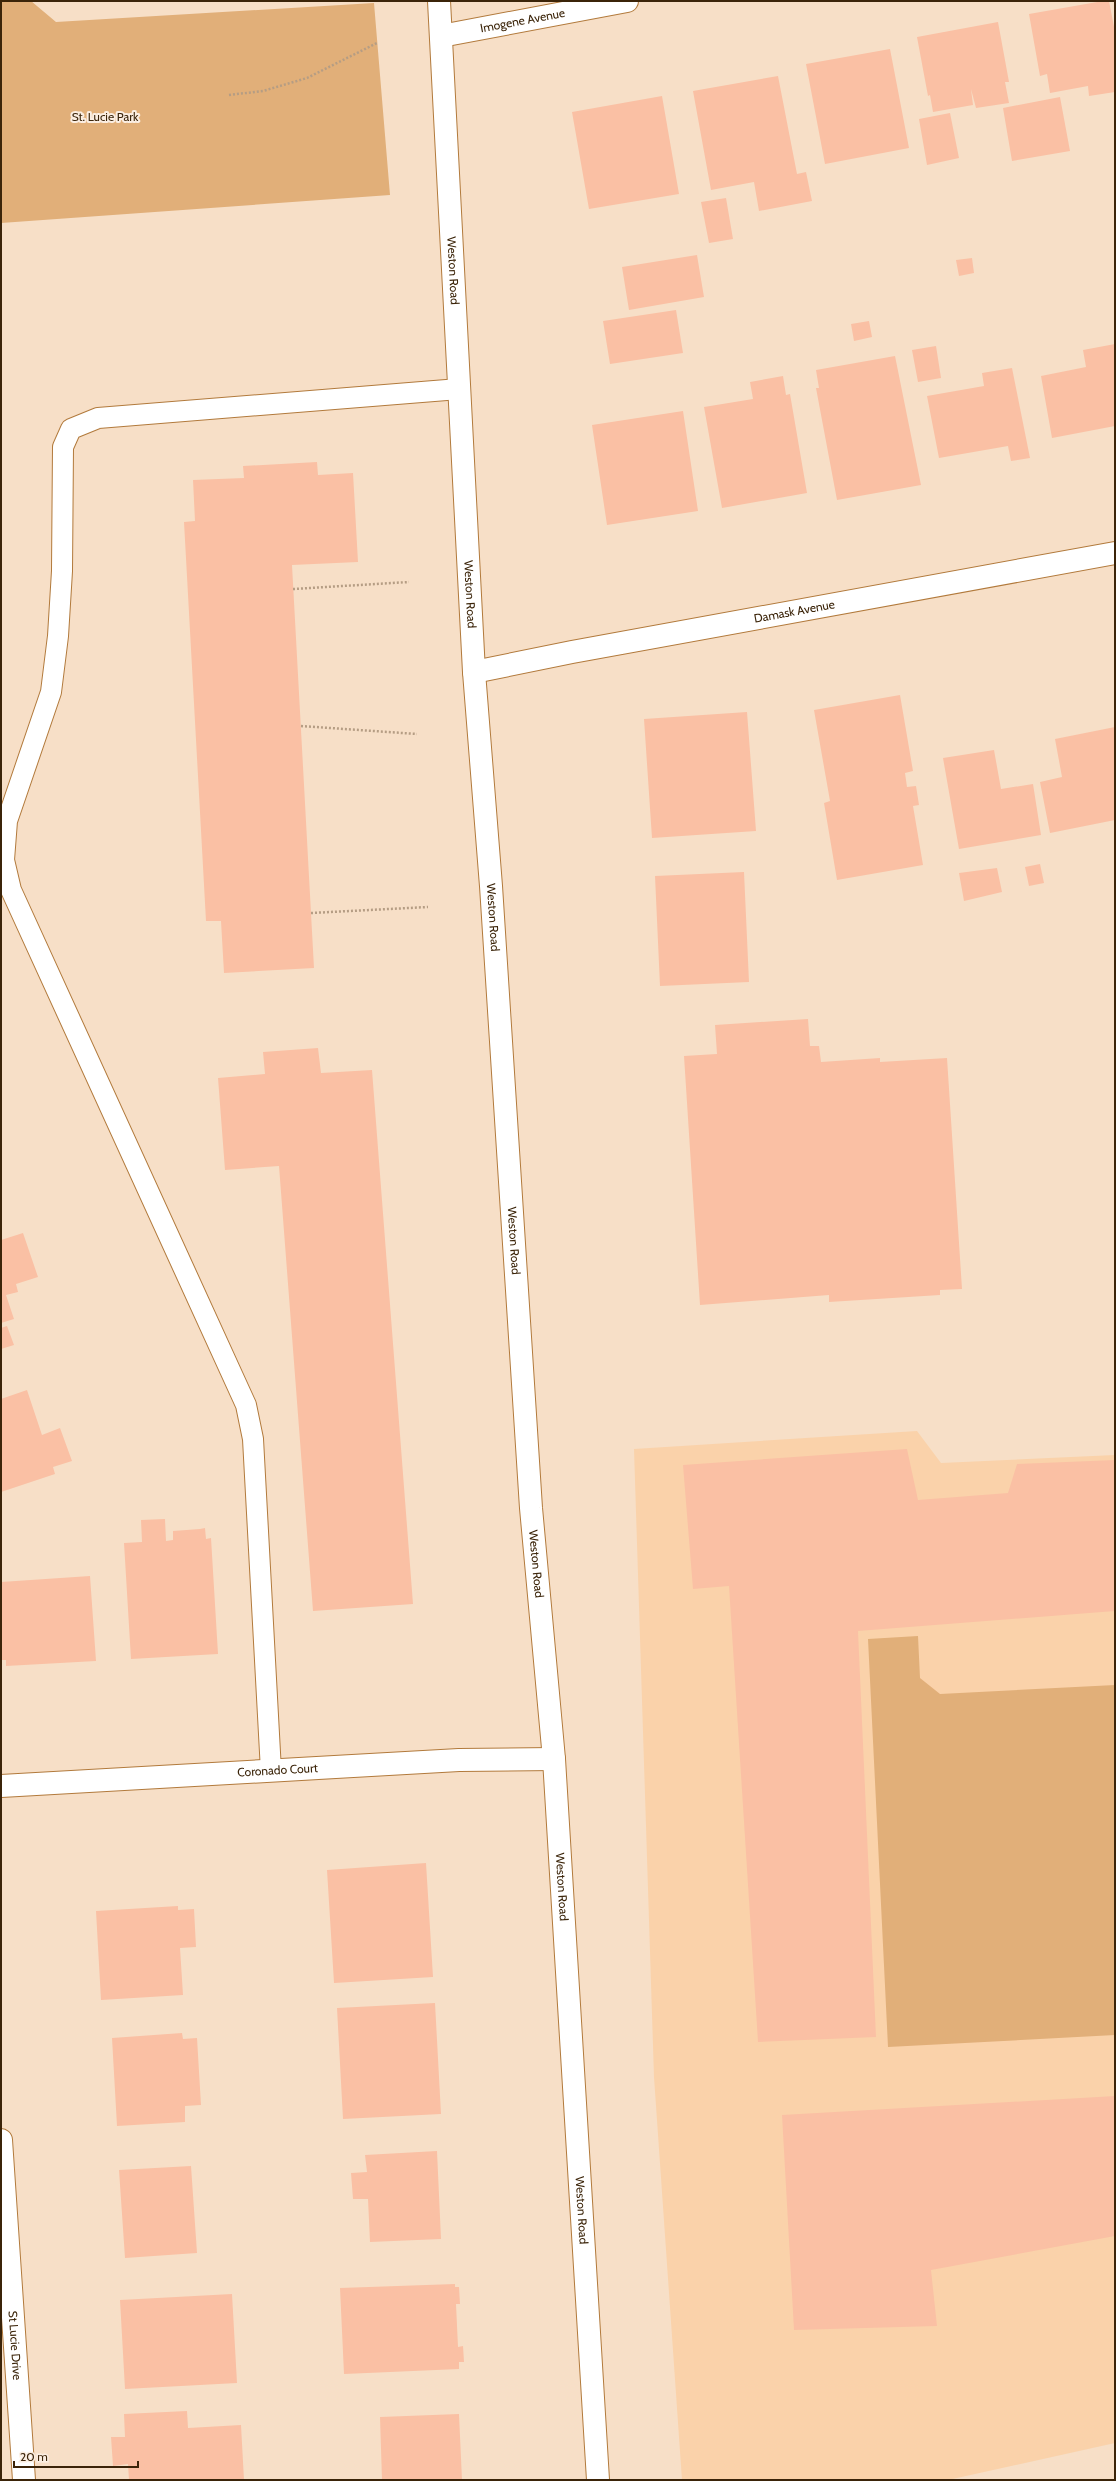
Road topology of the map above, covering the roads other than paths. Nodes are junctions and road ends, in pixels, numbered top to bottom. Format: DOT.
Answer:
graph roads {
  1 [pos="439,1"];
  2 [pos="627,1"];
  3 [pos="441,36"];
  4 [pos="459,389"];
  5 [pos="1115,553"];
  6 [pos="474,672"];
  7 [pos="554,1759"];
  8 [pos="271,1771"];
  9 [pos="1,1786"];
  10 [pos="1,2140"];
  11 [pos="24,2480"];
  12 [pos="598,2480"];
  1 -- 3 [label="main road, Weston Road"];
  2 -- 3 [label="main road, Imogene Avenue"];
  3 -- 4 [label="main road, Weston Road"];
  4 -- 6 [label="main road, Weston Road"];
  4 -- 8 [label="lane"];
  5 -- 6 [label="main road, Damask Avenue"];
  6 -- 7 [label="main road, Weston Road"];
  7 -- 8 [label="main road, Coronado Court"];
  7 -- 12 [label="main road, Weston Road"];
  8 -- 9 [label="main road, Coronado Court"];
  10 -- 11 [label="main road, St Lucie Drive"];
}
